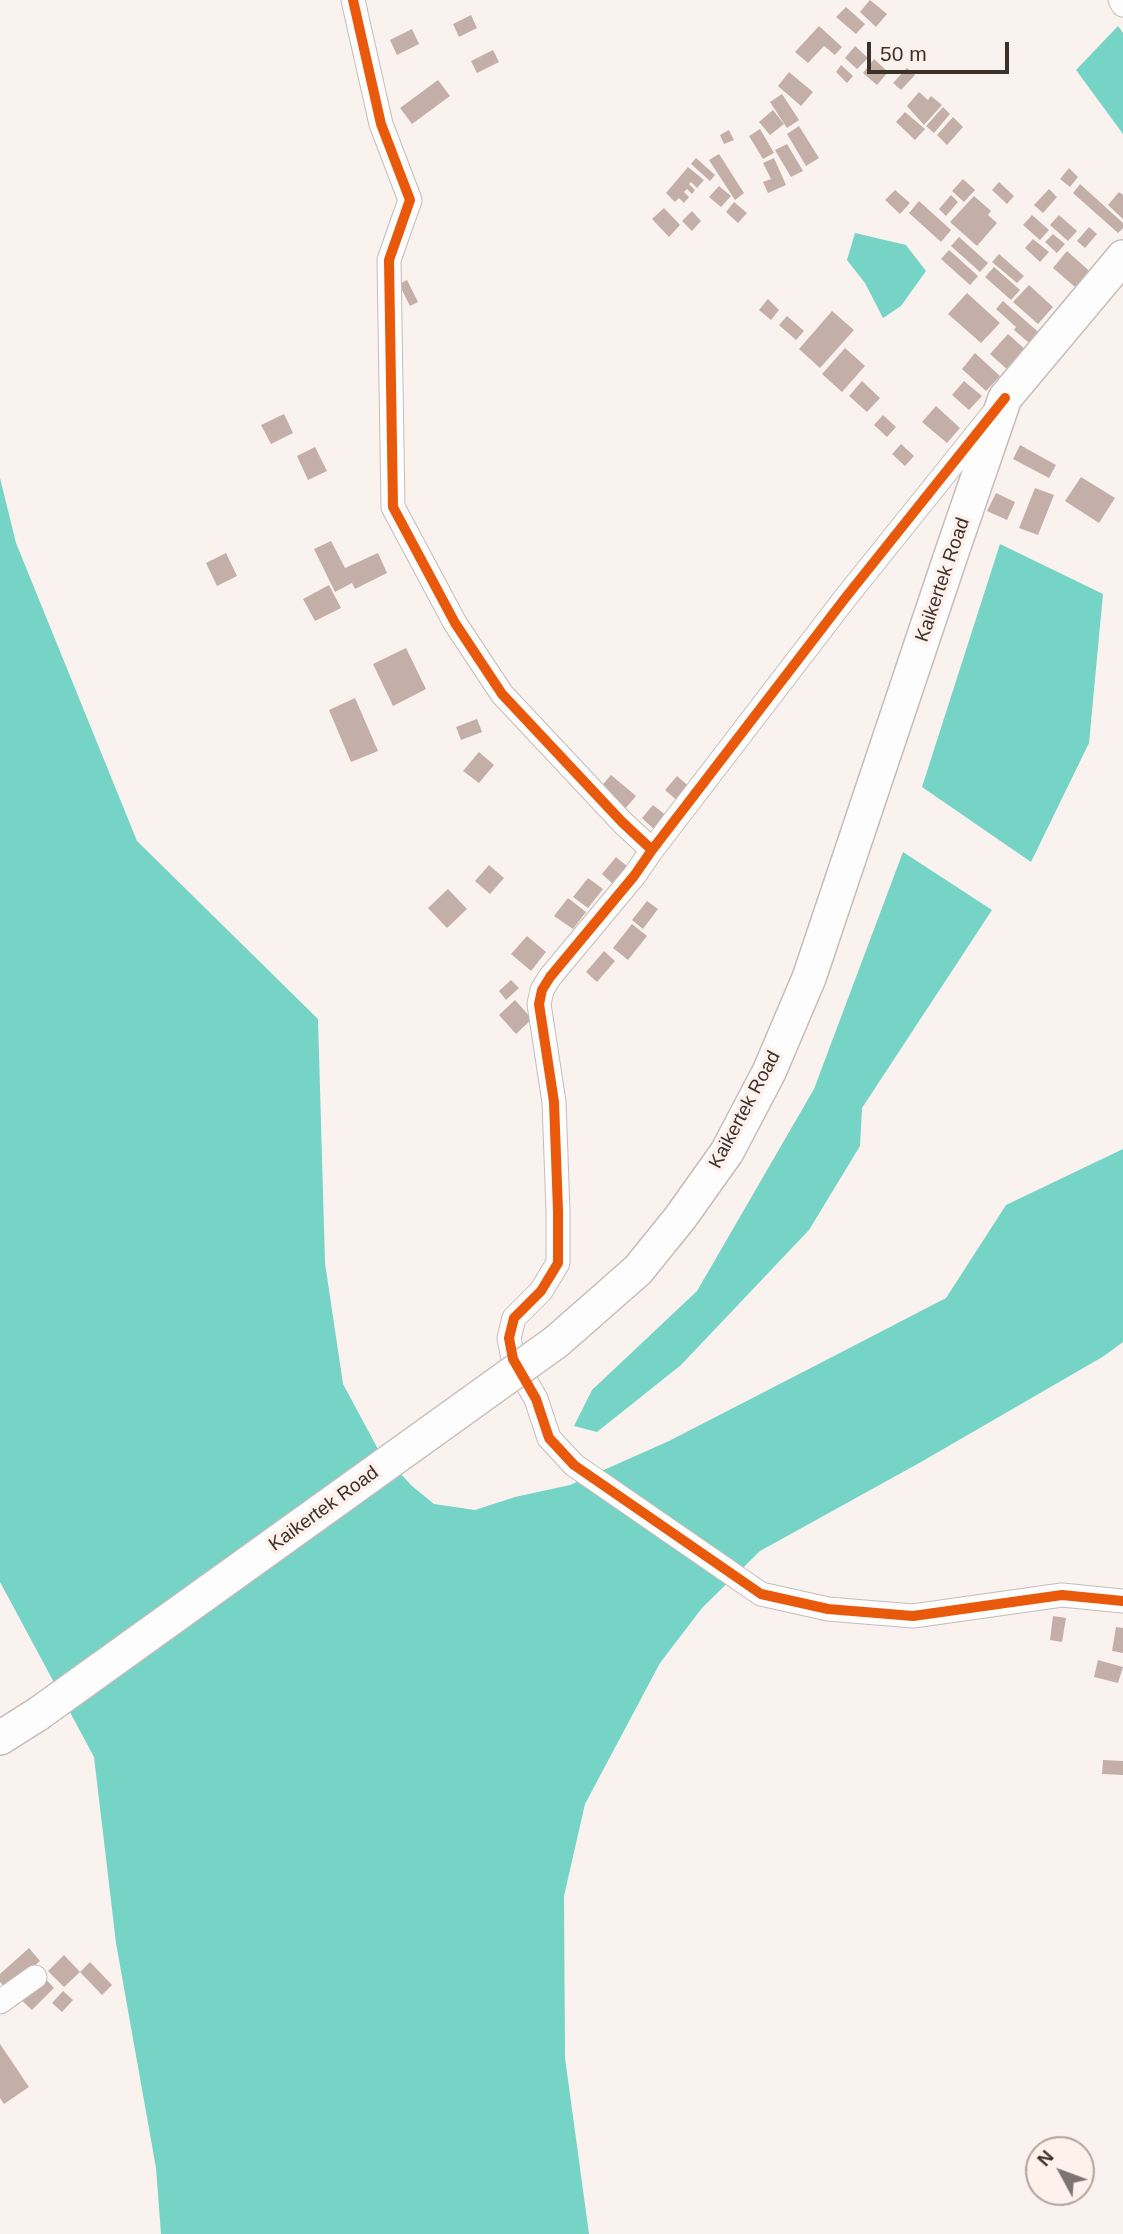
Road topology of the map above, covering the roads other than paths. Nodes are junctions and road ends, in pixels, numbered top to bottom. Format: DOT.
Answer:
graph roads {
  1 [pos="354,0"];
  2 [pos="1120,0"];
  3 [pos="1123,5"];
  4 [pos="1123,257"];
  5 [pos="1005,398"];
  6 [pos="652,850"];
  7 [pos="1123,1601"];
  8 [pos="0,1738"];
  9 [pos="35,1977"];
  10 [pos="0,2002"];
  1 -- 6 [label="street"];
  2 -- 3 [label="street"];
  4 -- 5 [label="main road, Kaikertek Road"];
  5 -- 6 [label="street"];
  5 -- 8 [label="main road, Kaikertek Road, bridge"];
  6 -- 7 [label="street"];
  9 -- 10 [label="street"];
}
